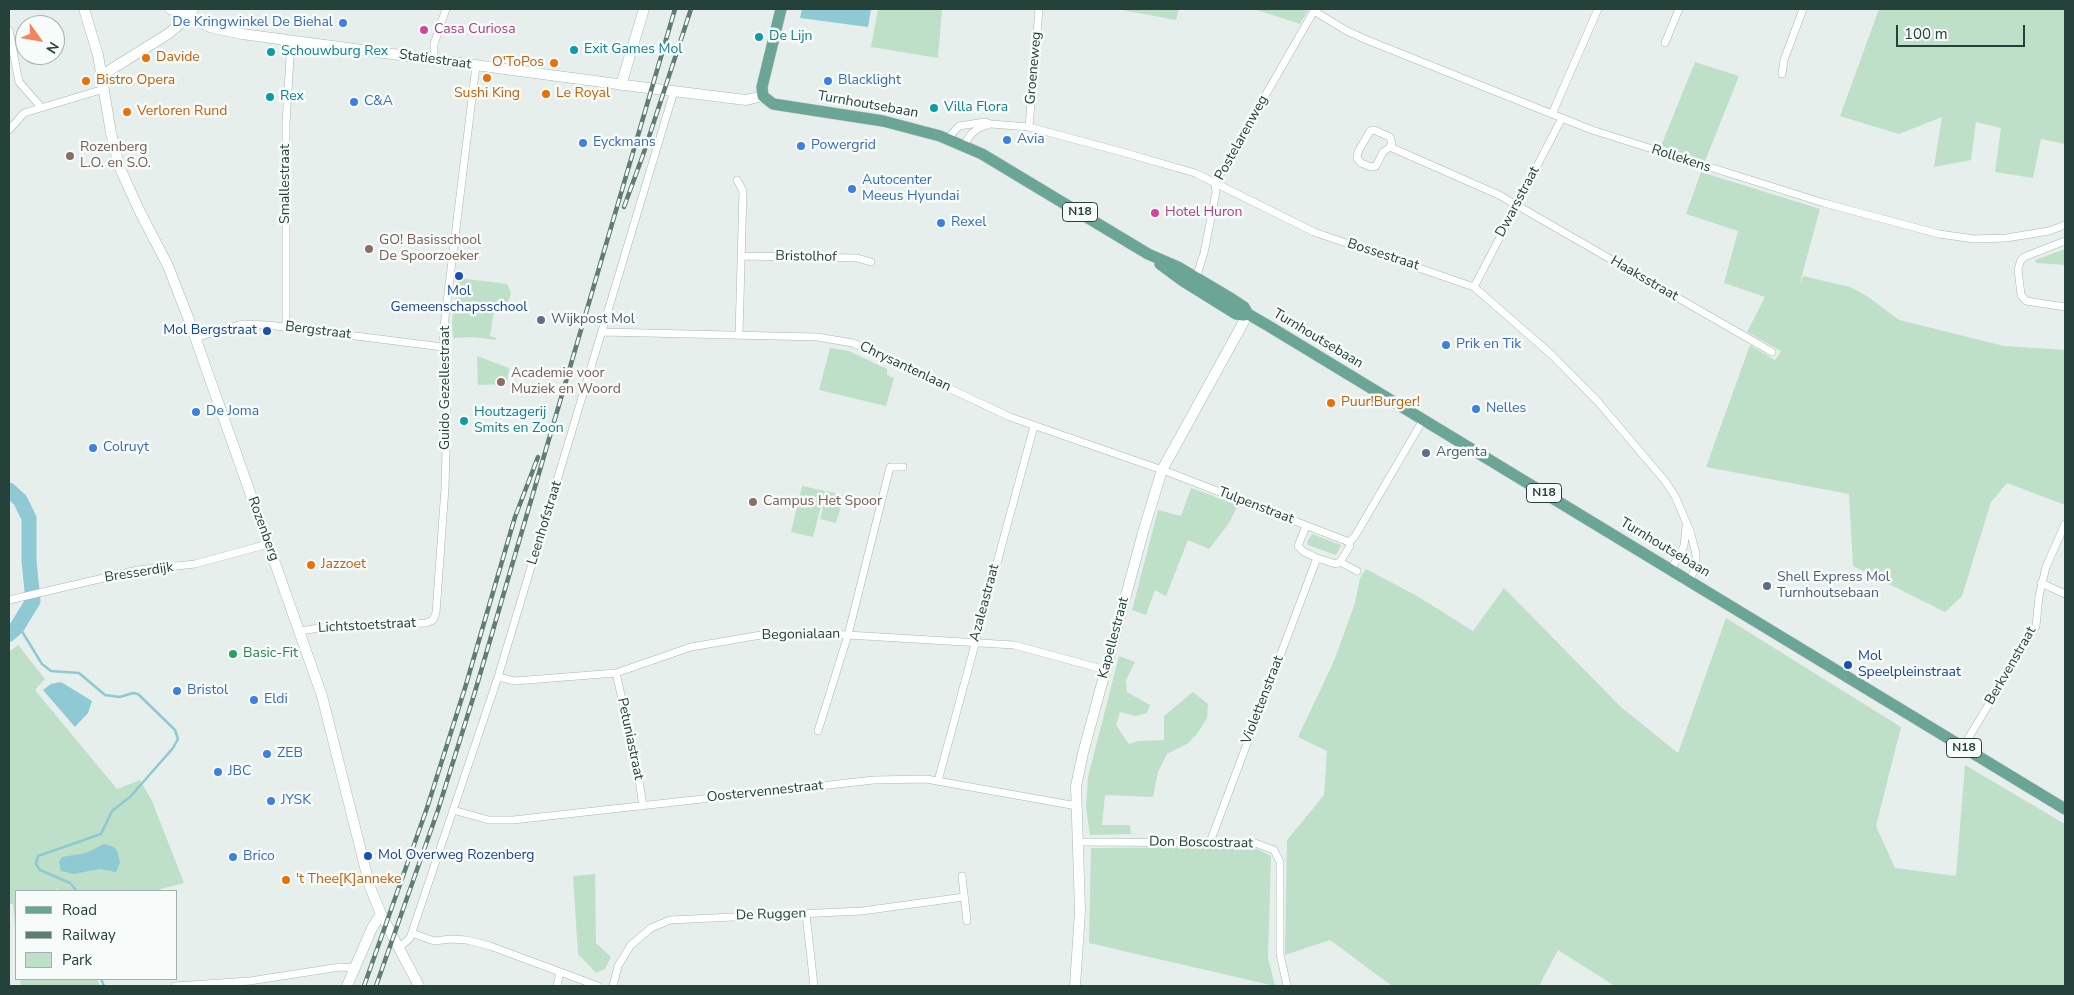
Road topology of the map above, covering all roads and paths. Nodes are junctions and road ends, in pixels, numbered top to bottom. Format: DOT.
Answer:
graph roads {
  1 [pos="84,9"];
  2 [pos="170,9"];
  3 [pos="446,9"];
  4 [pos="644,9"];
  5 [pos="781,9"];
  6 [pos="1040,9"];
  7 [pos="1598,9"];
  8 [pos="1679,9"];
  9 [pos="1803,9"];
  10 [pos="1315,10"];
  11 [pos="189,13"];
  12 [pos="9,30"];
  13 [pos="291,40"];
  14 [pos="1665,43"];
  15 [pos="434,60"];
  16 [pos="476,66"];
  17 [pos="1782,74"];
  18 [pos="102,75"];
  19 [pos="621,85"];
  20 [pos="104,89"];
  21 [pos="674,91"];
  22 [pos="763,96"];
  23 [pos="41,107"];
  24 [pos="1552,114"];
  25 [pos="1562,118"];
  26 [pos="991,124"];
  27 [pos="1029,127"];
  28 [pos="9,130"];
  29 [pos="948,139"];
  30 [pos="964,144"];
  31 [pos="1390,147"];
  32 [pos="737,180"];
  33 [pos="1215,183"];
  34 [pos="1516,206"];
  35 [pos="2065,225"];
  36 [pos="2065,241"];
  37 [pos="1148,254"];
  38 [pos="741,256"];
  39 [pos="871,262"];
  40 [pos="1196,278"];
  41 [pos="1474,286"];
  42 [pos="2065,307"];
  43 [pos="1248,314"];
  44 [pos="286,328"];
  45 [pos="603,332"];
  46 [pos="739,335"];
  47 [pos="196,338"];
  48 [pos="443,347"];
  49 [pos="1772,352"];
  50 [pos="1423,420"];
  51 [pos="1034,426"];
  52 [pos="903,467"];
  53 [pos="1162,470"];
  54 [pos="1686,524"];
  55 [pos="2065,524"];
  56 [pos="1306,526"];
  57 [pos="1349,542"];
  58 [pos="268,544"];
  59 [pos="1317,558"];
  60 [pos="1340,562"];
  61 [pos="1671,570"];
  62 [pos="1357,571"];
  63 [pos="1688,581"];
  64 [pos="2042,583"];
  65 [pos="2065,594"];
  66 [pos="9,600"];
  67 [pos="433,620"];
  68 [pos="300,631"];
  69 [pos="848,634"];
  70 [pos="974,643"];
  71 [pos="1106,670"];
  72 [pos="616,673"];
  73 [pos="498,677"];
  74 [pos="818,731"];
  75 [pos="1963,747"];
  76 [pos="938,781"];
  77 [pos="643,806"];
  78 [pos="1077,806"];
  79 [pos="2065,809"];
  80 [pos="453,810"];
  81 [pos="1079,842"];
  82 [pos="1210,842"];
  83 [pos="962,876"];
  84 [pos="964,897"];
  85 [pos="381,914"];
  86 [pos="806,914"];
  87 [pos="967,920"];
  88 [pos="412,933"];
  89 [pos="400,947"];
  90 [pos="355,968"];
  91 [pos="560,972"];
  92 [pos="175,986"];
  93 [pos="347,986"];
  94 [pos="419,986"];
  95 [pos="557,986"];
  96 [pos="598,986"];
  97 [pos="613,986"];
  98 [pos="814,986"];
  99 [pos="1075,986"];
  100 [pos="1287,986"];
  1 -- 18 [label="street, Rozenberg"];
  2 -- 11 [label="street, Statiestraat"];
  3 -- 15 [label="street"];
  4 -- 19 [label="street"];
  5 -- 22 [label="main road"];
  6 -- 27 [label="street, Groeneweg"];
  7 -- 24 [label="street"];
  8 -- 14 [label="street"];
  9 -- 17 [label="street"];
  10 -- 24 [label="street, Rollekens"];
  10 -- 33 [label="street, Postelarenweg"];
  11 -- 13 [label="street, Statiestraat"];
  11 -- 18 [label="street"];
  12 -- 23 [label="street"];
  13 -- 15 [label="street, Statiestraat"];
  13 -- 44 [label="street, Smallestraat"];
  15 -- 16 [label="street, Statiestraat"];
  16 -- 19 [label="street, Statiestraat"];
  16 -- 48 [label="street, Guido Gezellestraat"];
  18 -- 20 [label="street, Rozenberg"];
  19 -- 21 [label="street, Statiestraat"];
  20 -- 23 [label="street"];
  20 -- 47 [label="street, Rozenberg"];
  21 -- 22 [label="street"];
  21 -- 45 [label="street, Leenhofstraat"];
  22 -- 29 [label="main road, Turnhoutsebaan / N18"];
  23 -- 28 [label="street"];
  24 -- 25 [label="street, Rollekens"];
  25 -- 34 [label="street, Dwarsstraat"];
  25 -- 35 [label="street, Rollekens"];
  26 -- 27 [label="street, Bossestraat"];
  26 -- 29 [label="street, Bossestraat"];
  26 -- 30 [label="street"];
  27 -- 33 [label="street, Bossestraat"];
  29 -- 30 [label="main road, Turnhoutsebaan / N18"];
  30 -- 37 [label="main road, Turnhoutsebaan / N18"];
  31 -- 31 [label="street"];
  31 -- 34 [label="street, Haaksstraat"];
  32 -- 38 [label="street"];
  33 -- 40 [label="street, Postelarenweg"];
  33 -- 41 [label="street, Bossestraat"];
  34 -- 41 [label="street, Dwarsstraat"];
  34 -- 49 [label="street, Haaksstraat"];
  36 -- 42 [label="street"];
  37 -- 40 [label="main road, Turnhoutsebaan / N18"];
  37 -- 43 [label="main road, Turnhoutsebaan / N18"];
  38 -- 39 [label="street, Bristolhof"];
  38 -- 46 [label="street"];
  40 -- 43 [label="main road, Turnhoutsebaan / N18"];
  41 -- 54 [label="street, Bossestraat"];
  43 -- 50 [label="main road, Turnhoutsebaan / N18"];
  43 -- 53 [label="street, Kapellestraat"];
  44 -- 47 [label="street, Bergstraat"];
  44 -- 48 [label="street, Bergstraat"];
  45 -- 46 [label="street, Chrysantenlaan"];
  45 -- 73 [label="street, Leenhofstraat"];
  46 -- 51 [label="street, Chrysantenlaan"];
  47 -- 58 [label="street, Rozenberg"];
  48 -- 67 [label="street, Guido Gezellestraat"];
  50 -- 57 [label="street"];
  50 -- 61 [label="main road, Turnhoutsebaan / N18"];
  51 -- 53 [label="street, Chrysantenlaan"];
  51 -- 70 [label="street, Azaleastraat"];
  52 -- 69 [label="street"];
  53 -- 56 [label="street, Tulpenstraat"];
  53 -- 71 [label="street, Kapellestraat"];
  54 -- 61 [label="street, Bossestraat"];
  54 -- 63 [label="street, Bossestraat"];
  55 -- 64 [label="street, Berkvenstraat"];
  56 -- 57 [label="street, Tulpenstraat"];
  56 -- 59 [label="street"];
  57 -- 60 [label="street"];
  58 -- 66 [label="street, Bresserdijk"];
  58 -- 68 [label="street, Rozenberg"];
  59 -- 60 [label="street"];
  59 -- 82 [label="street, Violettenstraat"];
  60 -- 62 [label="street"];
  61 -- 63 [label="main road, Turnhoutsebaan / N18"];
  63 -- 75 [label="main road, Turnhoutsebaan / N18"];
  64 -- 65 [label="street"];
  64 -- 75 [label="street, Berkvenstraat"];
  67 -- 68 [label="street, Lichtstoetstraat"];
  68 -- 85 [label="street, Rozenberg"];
  69 -- 70 [label="street, Begonialaan"];
  69 -- 72 [label="street, Begonialaan"];
  69 -- 74 [label="street"];
  70 -- 71 [label="street, Begonialaan"];
  70 -- 76 [label="street, Azaleastraat"];
  71 -- 78 [label="street, Kapellestraat"];
  72 -- 73 [label="street, Begonialaan"];
  72 -- 77 [label="street, Petuniastraat"];
  73 -- 80 [label="street, Leenhofstraat"];
  75 -- 79 [label="main road, Turnhoutsebaan / N18"];
  76 -- 77 [label="street, Oostervennestraat"];
  76 -- 78 [label="street, Oostervennestraat"];
  77 -- 80 [label="street, Oostervennestraat"];
  78 -- 81 [label="street, Kapellestraat"];
  80 -- 88 [label="street, Leenhofstraat"];
  81 -- 82 [label="street, Don Boscostraat"];
  81 -- 99 [label="street, Kapellestraat"];
  82 -- 100 [label="street, Don Boscostraat"];
  83 -- 84 [label="street"];
  84 -- 86 [label="street, De Ruggen"];
  84 -- 87 [label="street"];
  85 -- 89 [label="street, Rozenberg"];
  85 -- 90 [label="street"];
  86 -- 97 [label="street, De Ruggen"];
  86 -- 98 [label="street"];
  88 -- 89 [label="street, Leenhofstraat"];
  88 -- 91 [label="street"];
  89 -- 94 [label="street, Rozenberg"];
  90 -- 92 [label="street"];
  90 -- 93 [label="street"];
  91 -- 95 [label="street"];
  91 -- 96 [label="street"];
}
